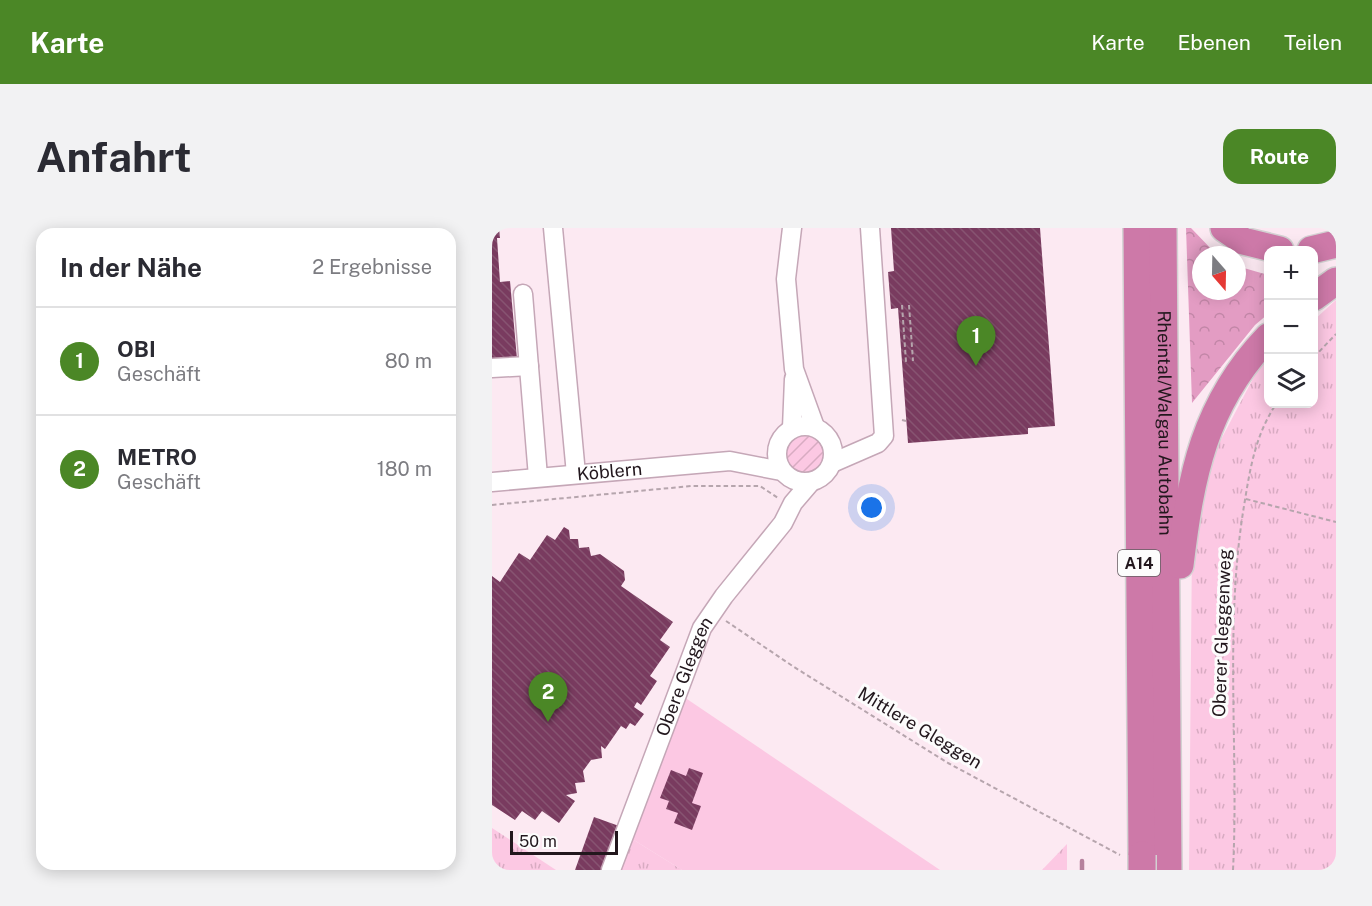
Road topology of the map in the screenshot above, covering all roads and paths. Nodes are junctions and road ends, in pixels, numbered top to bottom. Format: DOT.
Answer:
graph roads {
  1 [pos="553,228"];
  2 [pos="870,228"];
  3 [pos="1137,228"];
  4 [pos="1163,228"];
  5 [pos="1224,228"];
  6 [pos="794,233"];
  7 [pos="1336,244"];
  8 [pos="1264,246"];
  9 [pos="1318,248"];
  10 [pos="1336,281"];
  11 [pos="524,294"];
  12 [pos="1318,294"];
  13 [pos="902,304"];
  14 [pos="909,305"];
  15 [pos="1336,334"];
  16 [pos="1264,343"];
  17 [pos="1317,354"];
  18 [pos="912,361"];
  19 [pos="906,362"];
  20 [pos="529,366"];
  21 [pos="492,369"];
  22 [pos="794,375"];
  23 [pos="1274,408"];
  24 [pos="815,427"];
  25 [pos="792,429"];
  26 [pos="829,440"];
  27 [pos="777,446"];
  28 [pos="867,446"];
  29 [pos="730,461"];
  30 [pos="832,463"];
  31 [pos="576,474"];
  32 [pos="784,474"];
  33 [pos="538,477"];
  34 [pos="492,482"];
  35 [pos="811,482"];
  36 [pos="1245,499"];
  37 [pos="793,503"];
  38 [pos="492,505"];
  39 [pos="1336,522"];
  40 [pos="714,612"];
  41 [pos="1167,663"];
  42 [pos="1148,864"];
  43 [pos="611,870"];
  44 [pos="1233,870"];
  1 -- 31 [label="street"];
  2 -- 28 [label="street"];
  3 -- 42 [label="highway, Rheintal/Walgau Autobahn / A14"];
  4 -- 41 [label="highway, Rheintal/Walgau Autobahn / A14"];
  5 -- 8 [label="highway"];
  6 -- 22 [label="street"];
  7 -- 9 [label="highway"];
  10 -- 12 [label="highway"];
  11 -- 20 [label="street"];
  13 -- 19 [label="path"];
  14 -- 18 [label="path"];
  15 -- 17 [label="path"];
  16 -- 41 [label="highway"];
  20 -- 21 [label="street"];
  20 -- 33 [label="street"];
  22 -- 24 [label="street"];
  22 -- 25 [label="street"];
  23 -- 36 [label="path, Oberer Gleggenweg"];
  24 -- 25 [label="street"];
  24 -- 26 [label="street"];
  25 -- 27 [label="street"];
  26 -- 28 [label="street"];
  26 -- 30 [label="street"];
  27 -- 29 [label="street, Köblern"];
  27 -- 32 [label="street"];
  28 -- 30 [label="street"];
  29 -- 31 [label="street, Köblern"];
  29 -- 32 [label="street, Köblern"];
  30 -- 35 [label="street"];
  31 -- 33 [label="street, Köblern"];
  32 -- 35 [label="street, Köblern"];
  32 -- 37 [label="street"];
  33 -- 34 [label="street, Köblern"];
  35 -- 37 [label="street, Obere Gleggen"];
  36 -- 39 [label="path"];
  36 -- 44 [label="path, Oberer Gleggenweg"];
  37 -- 38 [label="path"];
  37 -- 40 [label="street, Obere Gleggen"];
  40 -- 42 [label="path, Mittlere Gleggen"];
  40 -- 43 [label="street, Obere Gleggen"];
  41 -- 42 [label="highway, Rheintal/Walgau Autobahn / A14"];
}
